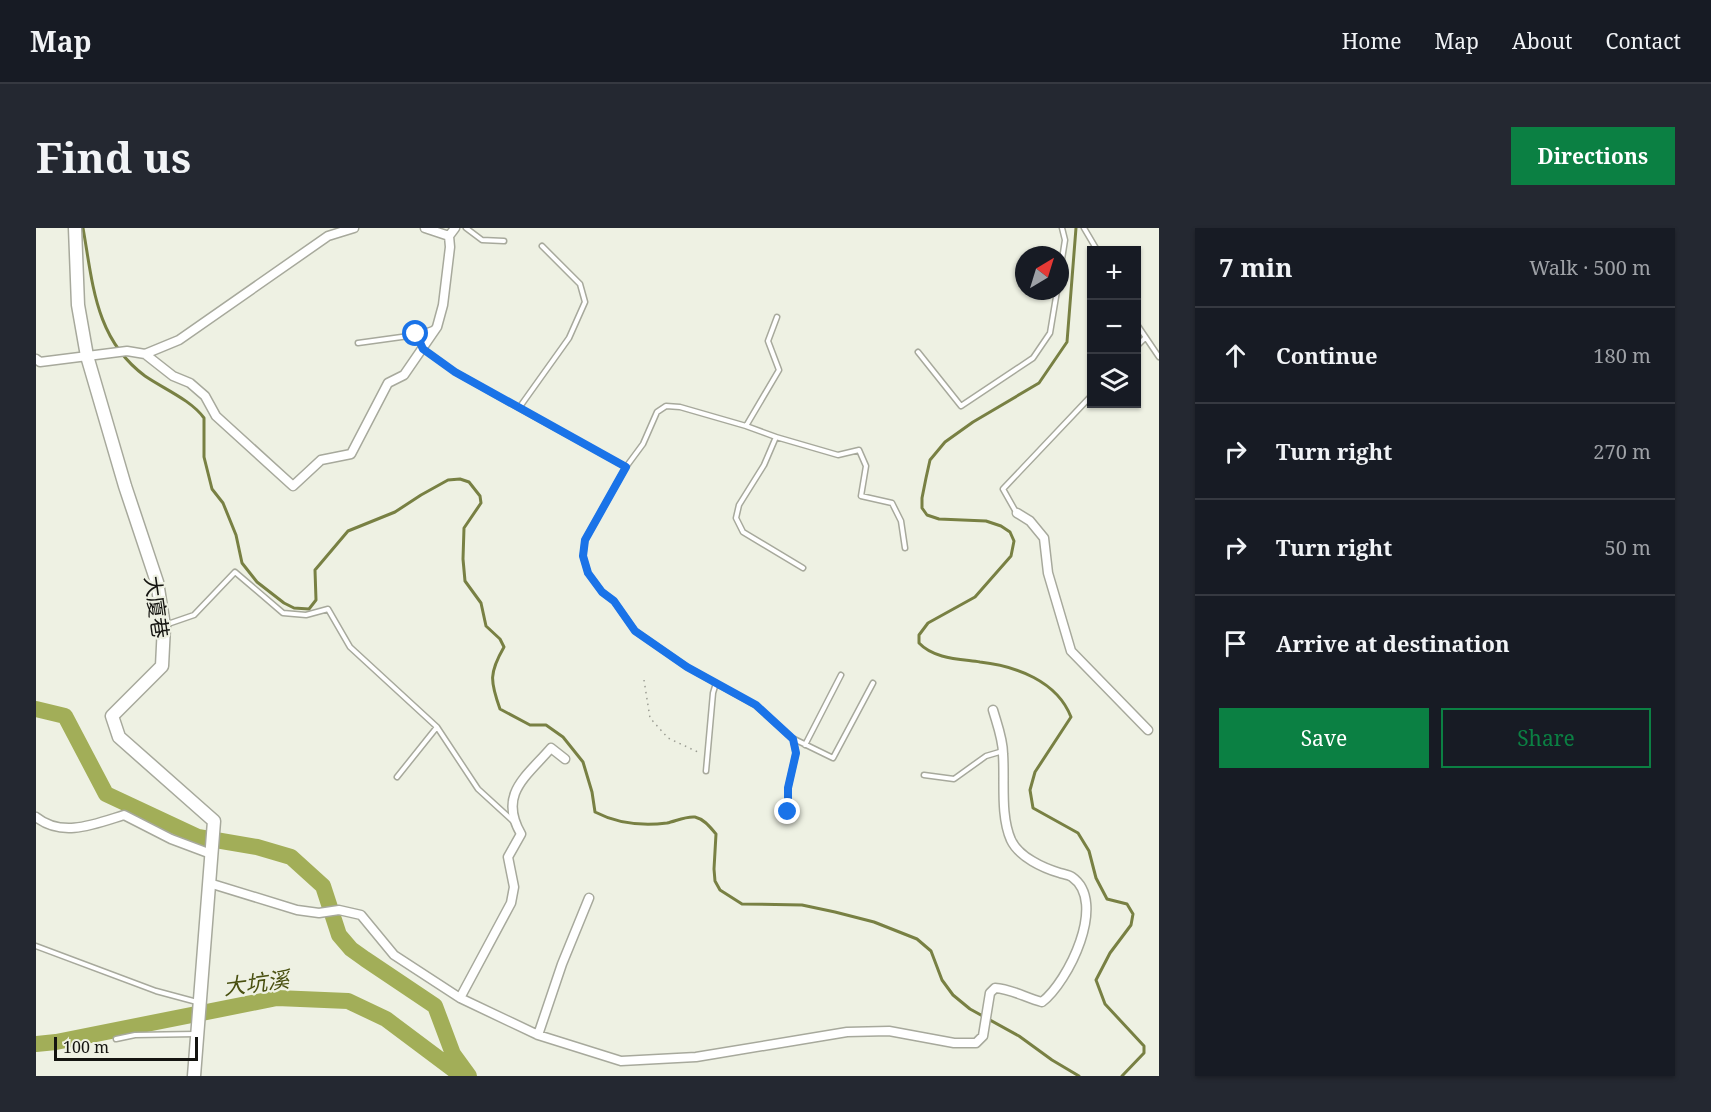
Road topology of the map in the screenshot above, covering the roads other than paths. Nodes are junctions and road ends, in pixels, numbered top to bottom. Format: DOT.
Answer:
graph roads {
  1 [pos="75,228"];
  2 [pos="354,228"];
  3 [pos="426,228"];
  4 [pos="455,228"];
  5 [pos="466,228"];
  6 [pos="1062,228"];
  7 [pos="1084,228"];
  8 [pos="449,236"];
  9 [pos="504,241"];
  10 [pos="542,246"];
  11 [pos="1064,246"];
  12 [pos="1095,246"];
  13 [pos="1056,300"];
  14 [pos="777,317"];
  15 [pos="437,327"];
  16 [pos="1141,330"];
  17 [pos="416,334"];
  18 [pos="1145,338"];
  19 [pos="1141,342"];
  20 [pos="358,343"];
  21 [pos="423,349"];
  22 [pos="918,352"];
  23 [pos="145,354"];
  24 [pos="87,357"];
  25 [pos="1159,357"];
  26 [pos="36,359"];
  27 [pos="1087,400"];
  28 [pos="519,408"];
  29 [pos="746,426"];
  30 [pos="776,437"];
  31 [pos="626,467"];
  32 [pos="1017,513"];
  33 [pos="905,548"];
  34 [pos="803,568"];
  35 [pos="164,626"];
  36 [pos="841,675"];
  37 [pos="716,683"];
  38 [pos="873,683"];
  39 [pos="993,710"];
  40 [pos="437,727"];
  41 [pos="1148,730"];
  42 [pos="793,739"];
  43 [pos="805,745"];
  44 [pos="1003,751"];
  45 [pos="566,759"];
  46 [pos="706,771"];
  47 [pos="924,775"];
  48 [pos="397,777"];
  49 [pos="788,812"];
  50 [pos="36,817"];
  51 [pos="515,824"];
  52 [pos="211,854"];
  53 [pos="209,883"];
  54 [pos="589,898"];
  55 [pos="36,946"];
  56 [pos="460,998"];
  57 [pos="199,1005"];
  58 [pos="197,1031"];
  59 [pos="538,1035"];
  60 [pos="116,1040"];
  61 [pos="194,1076"];
  1 -- 24 [label="street, 大廈巷"];
  2 -- 23 [label="street"];
  3 -- 8 [label="street"];
  4 -- 8 [label="street"];
  5 -- 9 [label="lane"];
  6 -- 11 [label="lane"];
  7 -- 12 [label="lane"];
  8 -- 15 [label="street"];
  10 -- 28 [label="lane"];
  13 -- 22 [label="lane"];
  14 -- 29 [label="lane"];
  15 -- 17 [label="lane"];
  15 -- 21 [label="street"];
  16 -- 18 [label="lane"];
  17 -- 20 [label="lane"];
  17 -- 21 [label="lane"];
  18 -- 19 [label="lane"];
  18 -- 25 [label="lane"];
  21 -- 23 [label="street"];
  21 -- 28 [label="lane"];
  23 -- 24 [label="street"];
  24 -- 26 [label="street"];
  24 -- 35 [label="street, 大廈巷"];
  27 -- 32 [label="lane"];
  28 -- 31 [label="lane"];
  29 -- 30 [label="lane"];
  29 -- 31 [label="lane"];
  30 -- 33 [label="lane"];
  30 -- 34 [label="lane"];
  31 -- 37 [label="lane"];
  32 -- 41 [label="street"];
  35 -- 40 [label="lane"];
  35 -- 52 [label="street, 大廈巷"];
  36 -- 43 [label="lane"];
  37 -- 42 [label="lane"];
  37 -- 46 [label="lane"];
  38 -- 43 [label="lane"];
  39 -- 44 [label="street"];
  40 -- 48 [label="lane"];
  40 -- 51 [label="lane"];
  42 -- 43 [label="lane"];
  42 -- 49 [label="lane"];
  44 -- 47 [label="lane"];
  44 -- 59 [label="street"];
  45 -- 51 [label="street"];
  50 -- 52 [label="street"];
  51 -- 56 [label="street"];
  52 -- 53 [label="street, 大廈巷"];
  53 -- 56 [label="street"];
  53 -- 57 [label="street, 大廈巷"];
  54 -- 59 [label="street"];
  55 -- 57 [label="lane"];
  56 -- 59 [label="street"];
  57 -- 58 [label="street, 大廈巷"];
  58 -- 60 [label="lane"];
  58 -- 61 [label="street, 大廈巷"];
}
